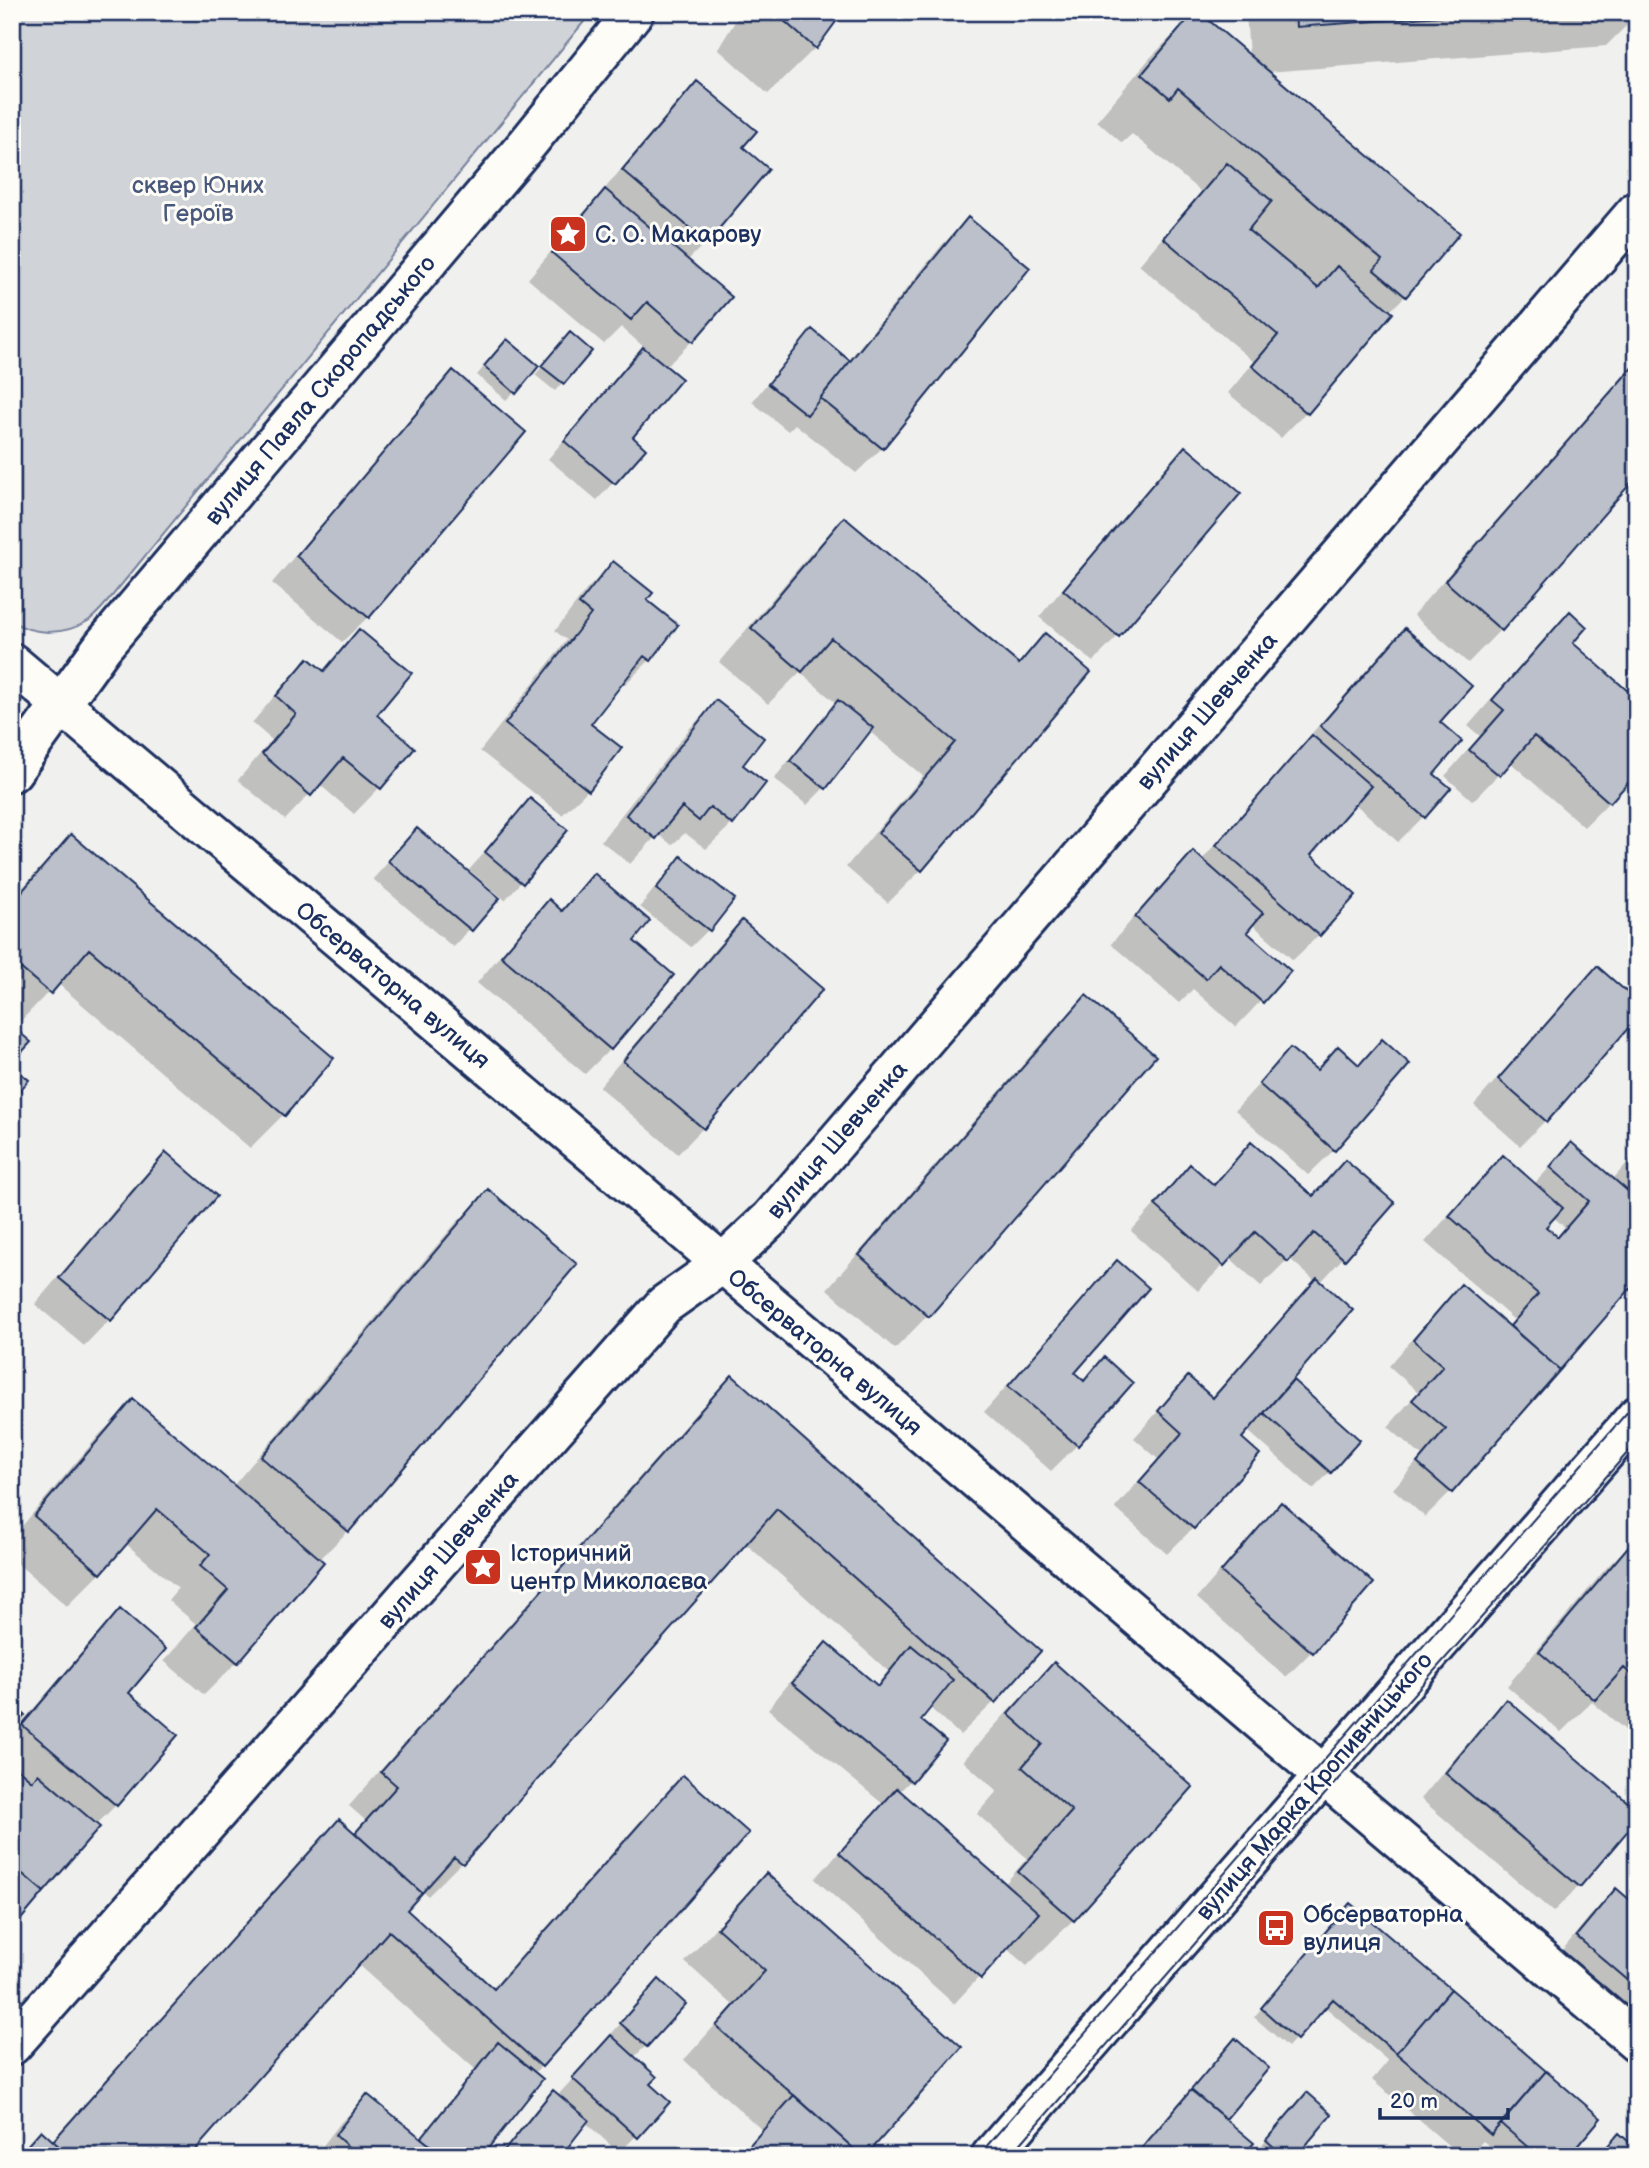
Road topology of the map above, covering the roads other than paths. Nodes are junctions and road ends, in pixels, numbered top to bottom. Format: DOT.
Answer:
graph roads {
  1 [pos="634,12"];
  2 [pos="1637,211"];
  3 [pos="12,663"];
  4 [pos="61,706"];
  5 [pos="12,772"];
  6 [pos="722,1264"];
  7 [pos="1637,1416"];
  8 [pos="1323,1776"];
  9 [pos="1637,2042"];
  10 [pos="12,2045"];
  11 [pos="991,2156"];
  1 -- 4 [label="street, вулиця Павла Скоропадського"];
  2 -- 6 [label="street, вулиця Шевченка"];
  3 -- 4 [label="street, Обсерваторна вулиця"];
  4 -- 5 [label="street, вулиця Павла Скоропадського"];
  4 -- 6 [label="street, Обсерваторна вулиця"];
  6 -- 8 [label="street, Обсерваторна вулиця"];
  6 -- 10 [label="street, вулиця Шевченка"];
  7 -- 8 [label="street, вулиця Марка Кропивницького"];
  8 -- 9 [label="street, Обсерваторна вулиця"];
  8 -- 11 [label="street, вулиця Марка Кропивницького"];
}
